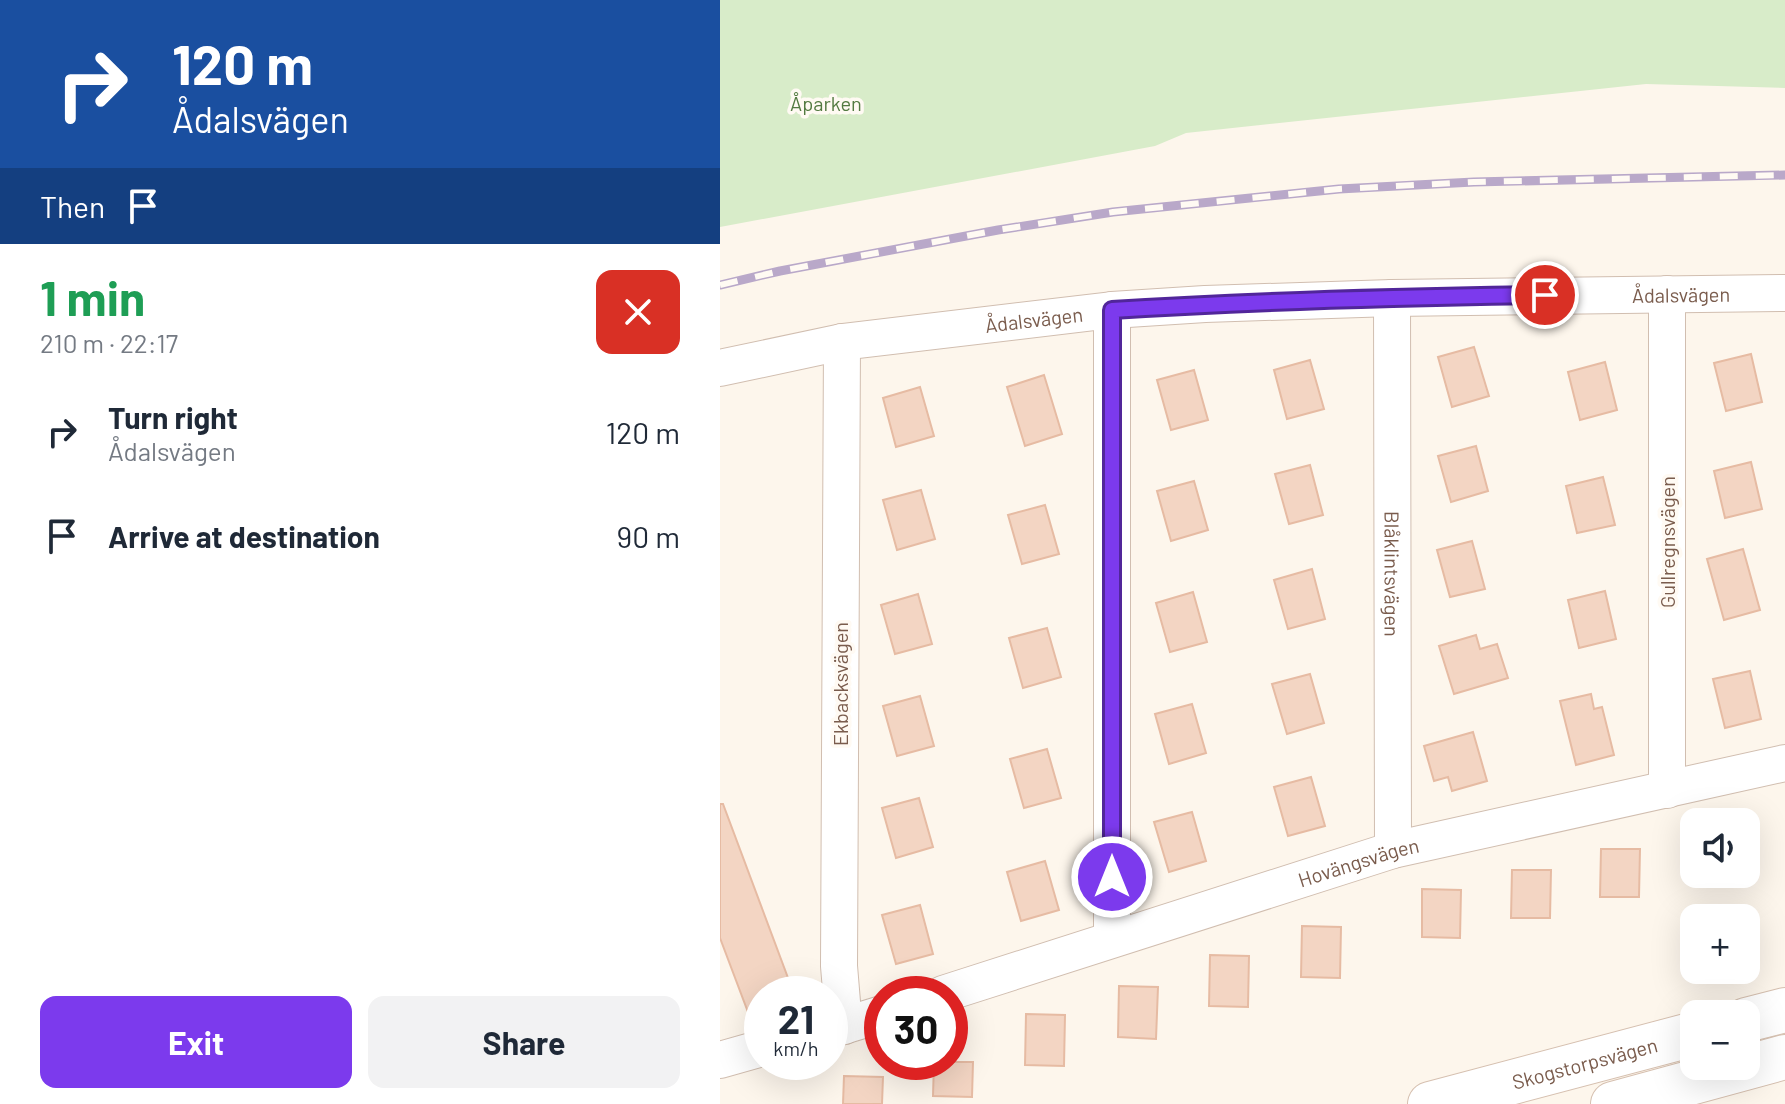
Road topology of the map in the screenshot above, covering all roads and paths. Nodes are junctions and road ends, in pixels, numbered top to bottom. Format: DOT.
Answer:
graph roads {
  1 [pos="1785,293"];
  2 [pos="1667,294"];
  3 [pos="1392,298"];
  4 [pos="1112,310"];
  5 [pos="842,342"];
  6 [pos="720,368"];
  7 [pos="1785,763"];
  8 [pos="1667,790"];
  9 [pos="1393,850"];
  10 [pos="1112,939"];
  11 [pos="839,976"];
  12 [pos="968,986"];
  13 [pos="1785,1010"];
  14 [pos="1760,1016"];
  15 [pos="1680,1038"];
  16 [pos="744,1053"];
  17 [pos="1785,1057"];
  18 [pos="720,1060"];
  19 [pos="1430,1104"];
  20 [pos="1613,1104"];
  1 -- 2 [label="street, Ådalsvägen"];
  2 -- 3 [label="street, Ådalsvägen"];
  2 -- 8 [label="street, Gullregnsvägen"];
  3 -- 4 [label="street, Ådalsvägen"];
  3 -- 9 [label="street, Blåklintsvägen"];
  4 -- 5 [label="street, Ådalsvägen"];
  4 -- 10 [label="street"];
  5 -- 6 [label="street, Ådalsvägen"];
  5 -- 11 [label="street, Ekbacksvägen"];
  7 -- 8 [label="street, Hovängsvägen"];
  8 -- 9 [label="street, Hovängsvägen"];
  9 -- 10 [label="street, Hovängsvägen"];
  10 -- 12 [label="street, Hovängsvägen"];
  13 -- 14 [label="main road"];
  15 -- 19 [label="main road, Skogstorpsvägen"];
  16 -- 18 [label="street"];
  17 -- 20 [label="main road"];
}
